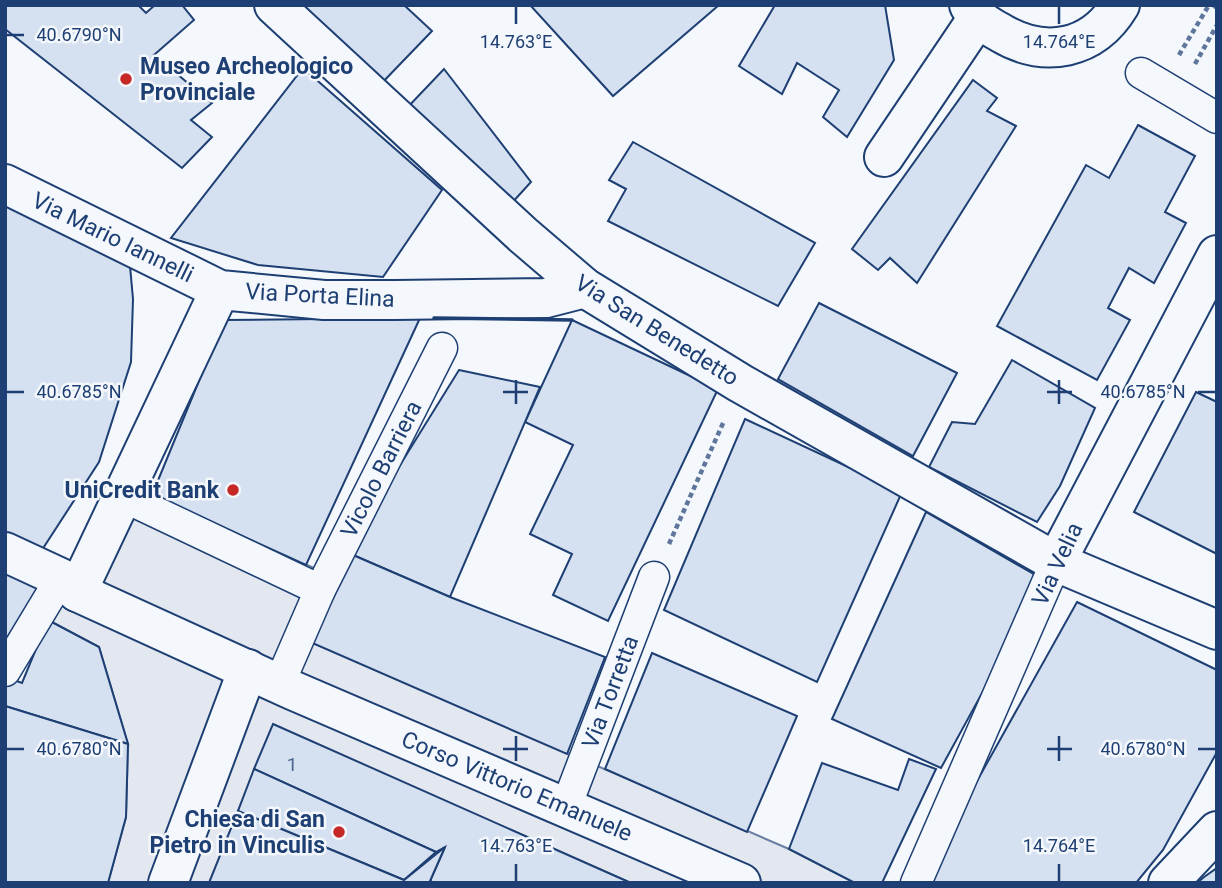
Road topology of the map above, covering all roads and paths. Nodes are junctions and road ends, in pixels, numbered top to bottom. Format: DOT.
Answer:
graph roads {
  1 [pos="274,5"];
  2 [pos="1120,5"];
  3 [pos="973,12"];
  4 [pos="1217,26"];
  5 [pos="1192,70"];
  6 [pos="1141,73"];
  7 [pos="1217,118"];
  8 [pos="884,157"];
  9 [pos="5,184"];
  10 [pos="1217,255"];
  11 [pos="585,288"];
  12 [pos="220,290"];
  13 [pos="442,348"];
  14 [pos="740,383"];
  15 [pos="128,488"];
  16 [pos="5,552"];
  17 [pos="1056,562"];
  18 [pos="654,577"];
  19 [pos="69,585"];
  20 [pos="320,590"];
  21 [pos="1217,630"];
  22 [pos="5,671"];
  23 [pos="273,680"];
  24 [pos="566,807"];
  25 [pos="1217,831"];
  26 [pos="168,883"];
  27 [pos="741,883"];
  28 [pos="916,883"];
  29 [pos="1168,883"];
  1 -- 11 [label="street, Via San Benedetto"];
  2 -- 3 [label="street"];
  3 -- 8 [label="street"];
  4 -- 5 [label="path"];
  6 -- 7 [label="street"];
  9 -- 12 [label="street, Via Mario Iannelli"];
  10 -- 17 [label="street, Via Velia"];
  11 -- 12 [label="street, Via Porta Elina"];
  11 -- 14 [label="street, Via San Benedetto"];
  12 -- 15 [label="street, Via Porta Elina"];
  13 -- 20 [label="street, Vicolo Barriera"];
  14 -- 17 [label="street, Via San Benedetto"];
  14 -- 18 [label="path"];
  15 -- 19 [label="street, Via Porta Elina"];
  15 -- 20 [label="street"];
  16 -- 19 [label="street, Corso Vittorio Emanuele"];
  17 -- 21 [label="street, Via San Benedetto"];
  17 -- 28 [label="street, Via Velia"];
  18 -- 24 [label="street, Via Torretta"];
  19 -- 22 [label="street"];
  19 -- 23 [label="street, Corso Vittorio Emanuele"];
  20 -- 23 [label="street, Vicolo Barriera"];
  23 -- 24 [label="street, Corso Vittorio Emanuele"];
  23 -- 26 [label="street"];
  24 -- 27 [label="street, Corso Vittorio Emanuele"];
  25 -- 29 [label="street"];
}
